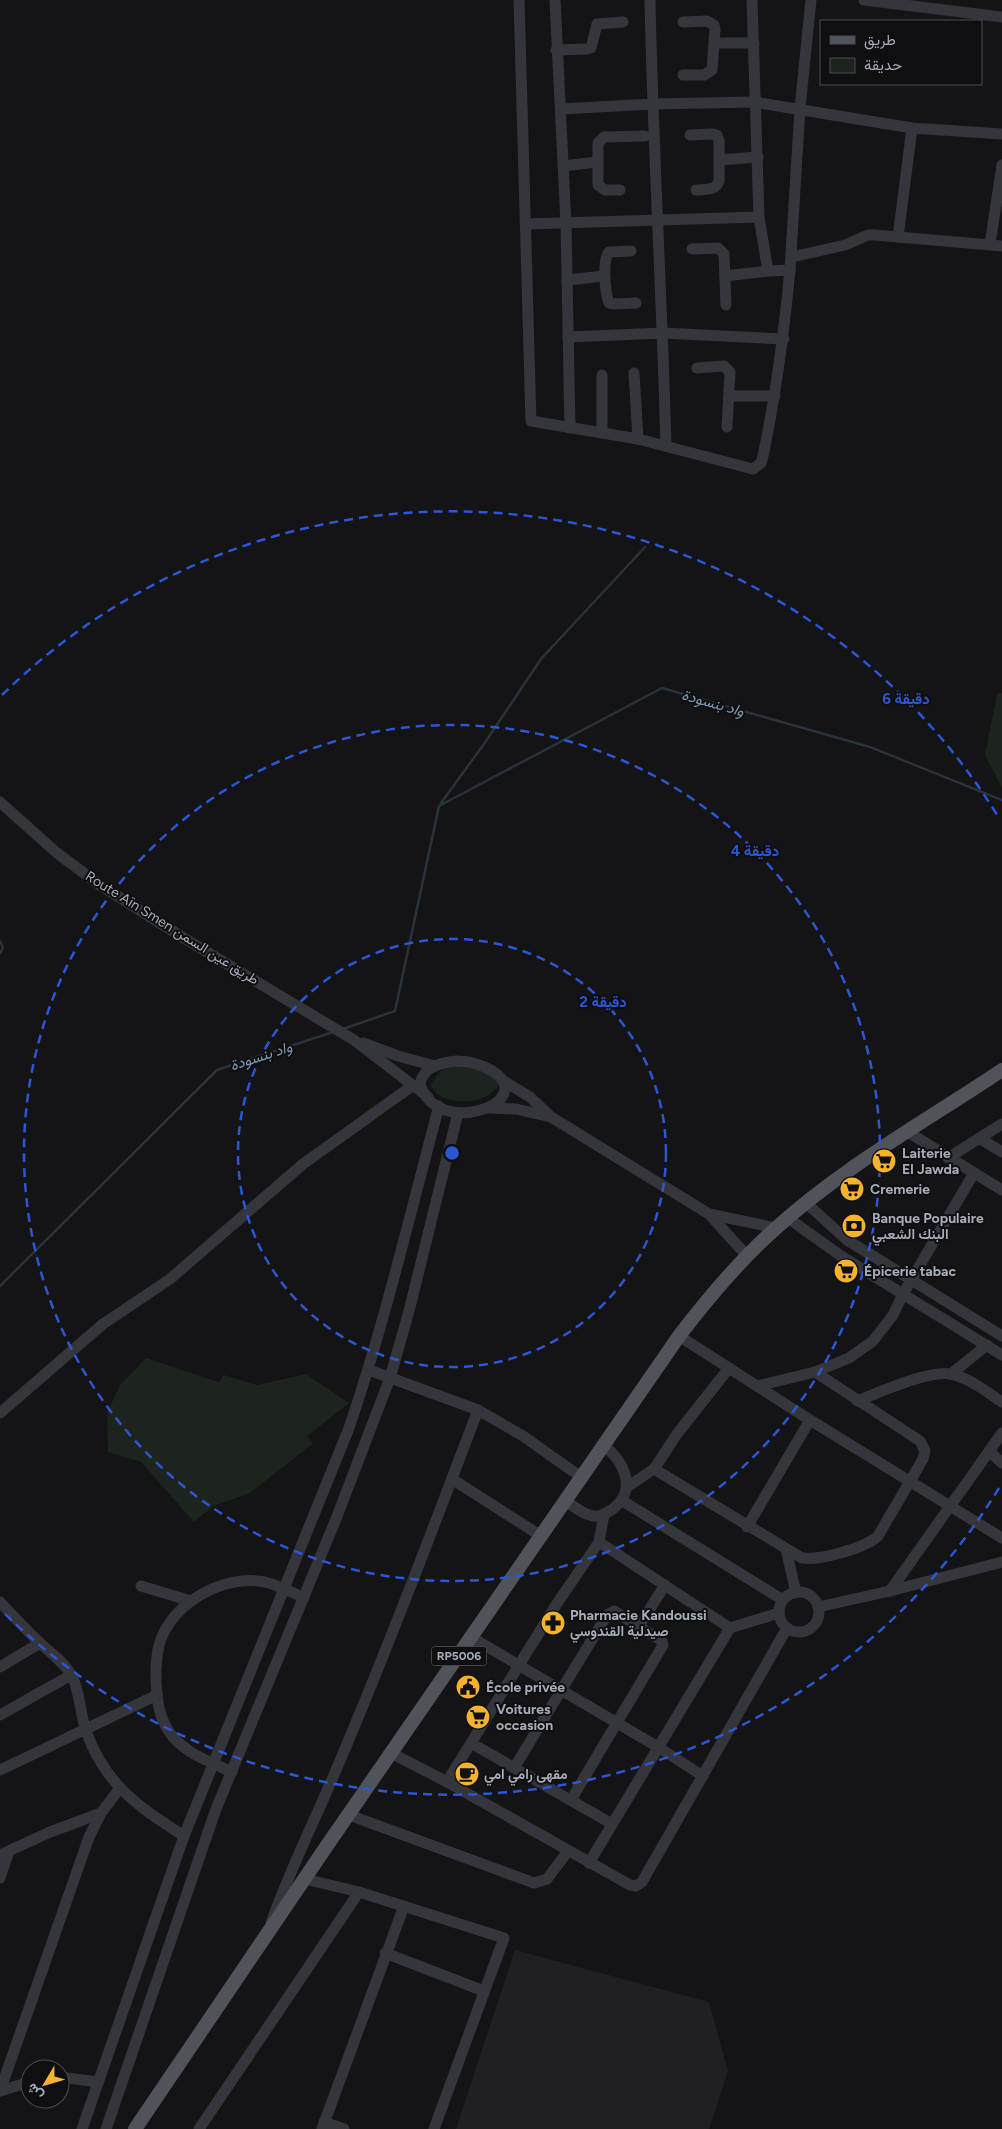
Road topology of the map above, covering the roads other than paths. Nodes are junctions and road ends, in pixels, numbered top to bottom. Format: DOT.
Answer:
graph roads {
  1 [pos="519,0"];
  2 [pos="555,0"];
  3 [pos="650,0"];
  4 [pos="752,0"];
  5 [pos="811,0"];
  6 [pos="864,0"];
  7 [pos="924,4"];
  8 [pos="1002,18"];
  9 [pos="623,22"];
  10 [pos="683,22"];
  11 [pos="714,43"];
  12 [pos="754,43"];
  13 [pos="556,50"];
  14 [pos="683,75"];
  15 [pos="754,102"];
  16 [pos="652,104"];
  17 [pos="800,108"];
  18 [pos="561,109"];
  19 [pos="912,128"];
  20 [pos="1002,134"];
  21 [pos="690,135"];
  22 [pos="645,136"];
  23 [pos="758,157"];
  24 [pos="719,160"];
  25 [pos="597,162"];
  26 [pos="1002,165"];
  27 [pos="564,166"];
  28 [pos="620,190"];
  29 [pos="696,190"];
  30 [pos="759,217"];
  31 [pos="659,220"];
  32 [pos="527,224"];
  33 [pos="566,224"];
  34 [pos="898,237"];
  35 [pos="990,244"];
  36 [pos="1002,246"];
  37 [pos="692,249"];
  38 [pos="631,251"];
  39 [pos="792,257"];
  40 [pos="790,270"];
  41 [pos="768,271"];
  42 [pos="605,276"];
  43 [pos="725,276"];
  44 [pos="568,280"];
  45 [pos="636,303"];
  46 [pos="726,305"];
  47 [pos="663,333"];
  48 [pos="568,337"];
  49 [pos="784,339"];
  50 [pos="697,368"];
  51 [pos="634,373"];
  52 [pos="602,375"];
  53 [pos="729,396"];
  54 [pos="775,396"];
  55 [pos="727,427"];
  56 [pos="570,428"];
  57 [pos="602,433"];
  58 [pos="638,439"];
  59 [pos="666,446"];
  60 [pos="0,802"];
  61 [pos="354,1040"];
  62 [pos="435,1066"];
  63 [pos="1000,1072"];
  64 [pos="502,1080"];
  65 [pos="412,1086"];
  66 [pos="428,1097"];
  67 [pos="439,1106"];
  68 [pos="489,1108"];
  69 [pos="458,1113"];
  70 [pos="551,1117"];
  71 [pos="1002,1124"];
  72 [pos="908,1132"];
  73 [pos="979,1138"];
  74 [pos="1002,1152"];
  75 [pos="948,1158"];
  76 [pos="974,1173"];
  77 [pos="1002,1190"];
  78 [pos="806,1203"];
  79 [pos="709,1214"];
  80 [pos="788,1218"];
  81 [pos="776,1228"];
  82 [pos="746,1256"];
  83 [pos="911,1280"];
  84 [pos="903,1294"];
  85 [pos="678,1336"];
  86 [pos="1002,1336"];
  87 [pos="987,1345"];
  88 [pos="1002,1354"];
  89 [pos="729,1368"];
  90 [pos="369,1370"];
  91 [pos="815,1372"];
  92 [pos="951,1374"];
  93 [pos="390,1378"];
  94 [pos="757,1386"];
  95 [pos="857,1401"];
  96 [pos="1002,1402"];
  97 [pos="478,1410"];
  98 [pos="0,1413"];
  99 [pos="810,1420"];
  100 [pos="1002,1433"];
  101 [pos="603,1445"];
  102 [pos="990,1451"];
  103 [pos="1002,1463"];
  104 [pos="654,1469"];
  105 [pos="581,1477"];
  106 [pos="452,1479"];
  107 [pos="908,1481"];
  108 [pos="627,1487"];
  109 [pos="565,1500"];
  110 [pos="621,1500"];
  111 [pos="951,1507"];
  112 [pos="604,1514"];
  113 [pos="747,1526"];
  114 [pos="541,1536"];
  115 [pos="1002,1538"];
  116 [pos="599,1542"];
  117 [pos="786,1549"];
  118 [pos="1002,1562"];
  119 [pos="665,1585"];
  120 [pos="141,1586"];
  121 [pos="284,1589"];
  122 [pos="890,1591"];
  123 [pos="796,1593"];
  124 [pos="304,1598"];
  125 [pos="783,1600"];
  126 [pos="191,1601"];
  127 [pos="0,1602"];
  128 [pos="818,1607"];
  129 [pos="779,1613"];
  130 [pos="5,1616"];
  131 [pos="639,1626"];
  132 [pos="730,1628"];
  133 [pos="787,1628"];
  134 [pos="471,1637"];
  135 [pos="40,1643"];
  136 [pos="519,1665"];
  137 [pos="0,1667"];
  138 [pos="71,1675"];
  139 [pos="562,1690"];
  140 [pos="157,1695"];
  141 [pos="0,1715"];
  142 [pos="617,1722"];
  143 [pos="86,1729"];
  144 [pos="471,1743"];
  145 [pos="658,1747"];
  146 [pos="391,1753"];
  147 [pos="213,1764"];
  148 [pos="514,1768"];
  149 [pos="0,1770"];
  150 [pos="232,1772"];
  151 [pos="703,1776"];
  152 [pos="447,1782"];
  153 [pos="120,1788"];
  154 [pos="571,1800"];
  155 [pos="101,1813"];
  156 [pos="349,1815"];
  157 [pos="612,1824"];
  158 [pos="184,1836"];
  159 [pos="568,1851"];
  160 [pos="5,1853"];
  161 [pos="589,1863"];
  162 [pos="0,1878"];
  163 [pos="305,1879"];
  164 [pos="359,1892"];
  165 [pos="404,1906"];
  166 [pos="266,1937"];
  167 [pos="385,1953"];
  168 [pos="484,1991"];
  169 [pos="70,2078"];
  170 [pos="98,2082"];
  171 [pos="20,2085"];
  172 [pos="0,2091"];
  173 [pos="323,2126"];
  174 [pos="202,2128"];
  175 [pos="82,2129"];
  176 [pos="106,2129"];
  177 [pos="136,2129"];
  178 [pos="344,2129"];
  179 [pos="434,2129"];
  1 -- 32 [label="street"];
  2 -- 13 [label="street"];
  3 -- 16 [label="street"];
  4 -- 12 [label="street"];
  5 -- 17 [label="street"];
  6 -- 7 [label="street"];
  7 -- 8 [label="street"];
  9 -- 13 [label="street"];
  10 -- 11 [label="street"];
  11 -- 12 [label="street"];
  11 -- 14 [label="street"];
  12 -- 15 [label="street"];
  13 -- 18 [label="street"];
  15 -- 16 [label="street"];
  15 -- 17 [label="street"];
  15 -- 23 [label="street"];
  16 -- 18 [label="street"];
  16 -- 31 [label="street"];
  17 -- 19 [label="street"];
  17 -- 39 [label="street"];
  18 -- 27 [label="street"];
  19 -- 20 [label="street"];
  19 -- 34 [label="street"];
  21 -- 24 [label="street"];
  22 -- 25 [label="street"];
  23 -- 24 [label="street"];
  23 -- 30 [label="street"];
  24 -- 29 [label="street"];
  25 -- 27 [label="street"];
  25 -- 28 [label="street"];
  26 -- 35 [label="street"];
  27 -- 33 [label="street"];
  30 -- 31 [label="street"];
  30 -- 41 [label="street"];
  31 -- 33 [label="street"];
  31 -- 47 [label="street"];
  32 -- 33 [label="street"];
  32 -- 56 [label="street"];
  33 -- 44 [label="street"];
  34 -- 35 [label="street"];
  34 -- 39 [label="street"];
  35 -- 36 [label="street"];
  37 -- 43 [label="street"];
  38 -- 42 [label="street"];
  39 -- 40 [label="street"];
  40 -- 41 [label="street"];
  40 -- 49 [label="street"];
  41 -- 43 [label="street"];
  42 -- 44 [label="street"];
  42 -- 45 [label="street"];
  43 -- 46 [label="street"];
  44 -- 48 [label="street"];
  47 -- 48 [label="street"];
  47 -- 49 [label="street"];
  47 -- 59 [label="street"];
  48 -- 56 [label="street"];
  49 -- 54 [label="street"];
  50 -- 53 [label="street"];
  51 -- 58 [label="street"];
  52 -- 57 [label="street"];
  53 -- 54 [label="street"];
  53 -- 55 [label="street"];
  54 -- 59 [label="street"];
  56 -- 57 [label="street"];
  57 -- 58 [label="street"];
  58 -- 59 [label="street"];
  60 -- 61 [label="street, Route Aïn Smen طريق عين السمن"];
  61 -- 62 [label="street, Route Aïn Smen طريق عين السمن"];
  61 -- 65 [label="street, Route Aïn Smen طريق عين السمن"];
  62 -- 64 [label="street"];
  62 -- 66 [label="street"];
  63 -- 72 [label="main road, RP5006"];
  64 -- 68 [label="street"];
  64 -- 70 [label="street"];
  65 -- 66 [label="street, Route Aïn Smen طريق عين السمن"];
  65 -- 98 [label="street"];
  66 -- 67 [label="street"];
  67 -- 69 [label="street"];
  67 -- 90 [label="street"];
  68 -- 69 [label="street"];
  68 -- 70 [label="street"];
  69 -- 93 [label="street"];
  70 -- 79 [label="street"];
  71 -- 73 [label="street"];
  72 -- 75 [label="street"];
  72 -- 78 [label="main road, RP5006"];
  73 -- 74 [label="street"];
  73 -- 75 [label="street"];
  75 -- 76 [label="street"];
  76 -- 77 [label="street"];
  76 -- 83 [label="street"];
  78 -- 80 [label="main road, RP5006"];
  78 -- 83 [label="street"];
  79 -- 81 [label="street"];
  79 -- 82 [label="street"];
  80 -- 81 [label="main road, RP5006"];
  80 -- 84 [label="street"];
  81 -- 82 [label="main road, RP5006"];
  82 -- 85 [label="main road, RP5006"];
  83 -- 84 [label="street"];
  83 -- 86 [label="street"];
  84 -- 87 [label="street"];
  84 -- 91 [label="street"];
  85 -- 89 [label="street"];
  85 -- 101 [label="main road, RP5006"];
  87 -- 88 [label="street"];
  87 -- 92 [label="street"];
  89 -- 94 [label="street"];
  89 -- 104 [label="street"];
  90 -- 93 [label="street"];
  90 -- 121 [label="street"];
  91 -- 94 [label="street"];
  91 -- 95 [label="street"];
  92 -- 95 [label="street"];
  92 -- 96 [label="street"];
  93 -- 97 [label="street"];
  93 -- 124 [label="street"];
  94 -- 99 [label="street"];
  95 -- 107 [label="street"];
  97 -- 105 [label="street"];
  97 -- 106 [label="street"];
  99 -- 107 [label="street"];
  99 -- 113 [label="street"];
  100 -- 102 [label="street"];
  101 -- 105 [label="main road, RP5006"];
  101 -- 108 [label="street"];
  102 -- 103 [label="street"];
  102 -- 111 [label="street"];
  104 -- 108 [label="street"];
  104 -- 113 [label="street"];
  105 -- 109 [label="main road, RP5006"];
  106 -- 114 [label="street"];
  106 -- 166 [label="street"];
  107 -- 111 [label="street"];
  107 -- 117 [label="street"];
  108 -- 110 [label="street"];
  109 -- 112 [label="street"];
  109 -- 114 [label="main road, RP5006"];
  110 -- 112 [label="street"];
  110 -- 125 [label="street"];
  111 -- 115 [label="street"];
  111 -- 122 [label="street"];
  112 -- 116 [label="street"];
  113 -- 117 [label="street"];
  114 -- 134 [label="main road, RP5006"];
  116 -- 119 [label="street"];
  116 -- 136 [label="street"];
  117 -- 123 [label="street"];
  118 -- 122 [label="street"];
  119 -- 131 [label="street"];
  119 -- 132 [label="street"];
  120 -- 126 [label="street"];
  121 -- 124 [label="street"];
  121 -- 126 [label="street"];
  121 -- 147 [label="street"];
  122 -- 128 [label="street"];
  123 -- 125 [label="street"];
  123 -- 128 [label="street"];
  124 -- 150 [label="street"];
  125 -- 129 [label="street"];
  126 -- 140 [label="street"];
  127 -- 130 [label="street"];
  128 -- 133 [label="street"];
  129 -- 132 [label="street"];
  129 -- 133 [label="street"];
  130 -- 135 [label="street"];
  131 -- 139 [label="street"];
  131 -- 142 [label="street"];
  132 -- 145 [label="street"];
  133 -- 151 [label="street"];
  134 -- 136 [label="street"];
  134 -- 146 [label="main road, RP5006"];
  135 -- 137 [label="street"];
  135 -- 138 [label="street"];
  136 -- 139 [label="street"];
  136 -- 144 [label="street"];
  138 -- 141 [label="street"];
  138 -- 143 [label="street"];
  139 -- 142 [label="street"];
  139 -- 148 [label="street"];
  140 -- 143 [label="street"];
  140 -- 147 [label="street"];
  142 -- 145 [label="street"];
  142 -- 154 [label="street"];
  143 -- 149 [label="street"];
  143 -- 153 [label="street"];
  144 -- 148 [label="street"];
  144 -- 152 [label="street"];
  145 -- 151 [label="street"];
  145 -- 157 [label="street"];
  146 -- 152 [label="street"];
  146 -- 156 [label="main road, RP5006"];
  147 -- 150 [label="street"];
  147 -- 158 [label="street"];
  148 -- 154 [label="street"];
  150 -- 176 [label="street"];
  151 -- 161 [label="street"];
  152 -- 159 [label="street"];
  153 -- 155 [label="street"];
  153 -- 158 [label="street"];
  154 -- 157 [label="street"];
  155 -- 160 [label="street"];
  155 -- 172 [label="street"];
  156 -- 159 [label="street"];
  156 -- 163 [label="main road, RP5006"];
  157 -- 161 [label="street"];
  158 -- 170 [label="street"];
  159 -- 161 [label="street"];
  160 -- 162 [label="street"];
  163 -- 164 [label="street"];
  163 -- 166 [label="main road, RP5006"];
  164 -- 165 [label="street"];
  164 -- 174 [label="street"];
  165 -- 167 [label="street"];
  165 -- 168 [label="street"];
  166 -- 177 [label="main road, RP5006"];
  167 -- 168 [label="street"];
  167 -- 173 [label="street"];
  168 -- 179 [label="street"];
  169 -- 170 [label="street"];
  170 -- 175 [label="street"];
  171 -- 172 [label="street"];
  173 -- 178 [label="street"];
}
